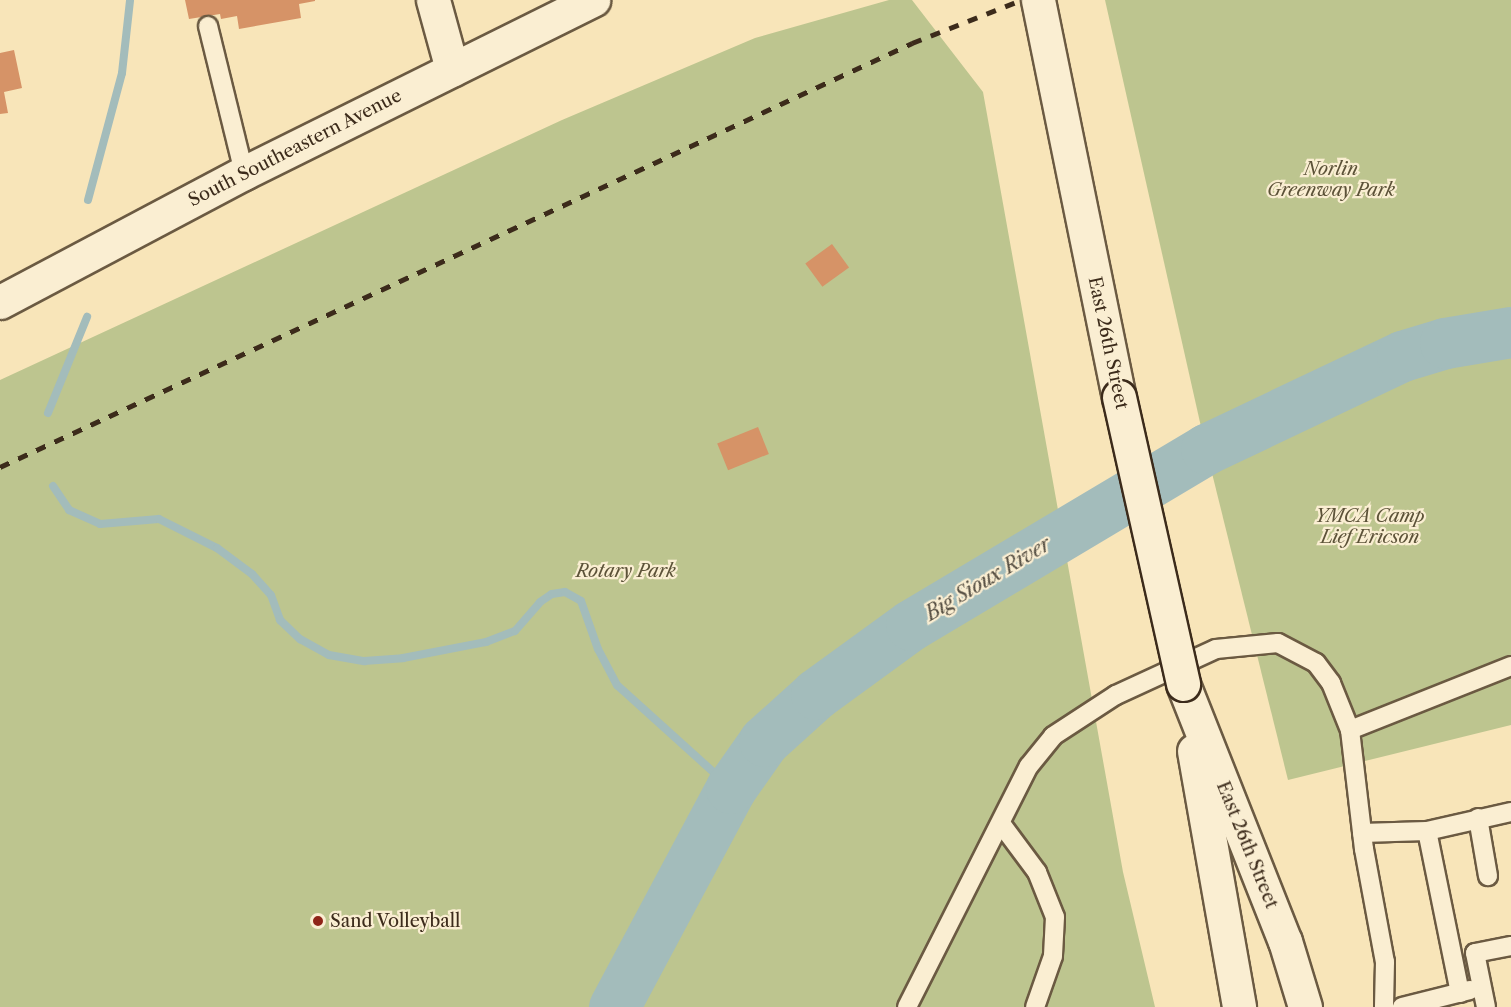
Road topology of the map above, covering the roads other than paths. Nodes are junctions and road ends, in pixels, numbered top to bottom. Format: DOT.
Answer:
graph roads {
  1 [pos="433,0"];
  2 [pos="592,0"];
  3 [pos="1038,0"];
  4 [pos="1061,0"];
  5 [pos="208,26"];
  6 [pos="452,69"];
  7 [pos="244,172"];
  8 [pos="1088,253"];
  9 [pos="3,296"];
  10 [pos="1511,666"];
  11 [pos="1183,684"];
  12 [pos="1350,730"];
  13 [pos="1511,812"];
  14 [pos="1478,818"];
  15 [pos="1002,825"];
  16 [pos="1427,831"];
  17 [pos="1362,833"];
  18 [pos="1488,876"];
  19 [pos="1511,946"];
  20 [pos="1482,987"];
  21 [pos="1460,993"];
  22 [pos="907,1007"];
  23 [pos="1035,1007"];
  24 [pos="1239,1007"];
  25 [pos="1305,1007"];
  26 [pos="1384,1007"];
  27 [pos="1402,1007"];
  28 [pos="1486,1007"];
  1 -- 6 [label="main road"];
  2 -- 6 [label="main road, South Southeastern Avenue"];
  3 -- 8 [label="main road, East 26th Street"];
  4 -- 8 [label="main road"];
  5 -- 7 [label="lane"];
  6 -- 7 [label="main road, South Southeastern Avenue"];
  7 -- 9 [label="main road, South Southeastern Avenue"];
  8 -- 11 [label="main road, East 26th Street, bridge"];
  10 -- 12 [label="lane"];
  11 -- 24 [label="main road, East 26th Street"];
  11 -- 25 [label="main road, East 26th Street"];
  12 -- 15 [label="lane"];
  12 -- 17 [label="lane"];
  13 -- 14 [label="lane"];
  14 -- 16 [label="lane"];
  14 -- 18 [label="lane"];
  15 -- 22 [label="lane"];
  15 -- 23 [label="lane"];
  16 -- 17 [label="lane"];
  16 -- 21 [label="lane"];
  17 -- 26 [label="lane"];
  19 -- 20 [label="lane"];
  20 -- 21 [label="lane"];
  20 -- 28 [label="lane"];
  21 -- 27 [label="lane"];
}
